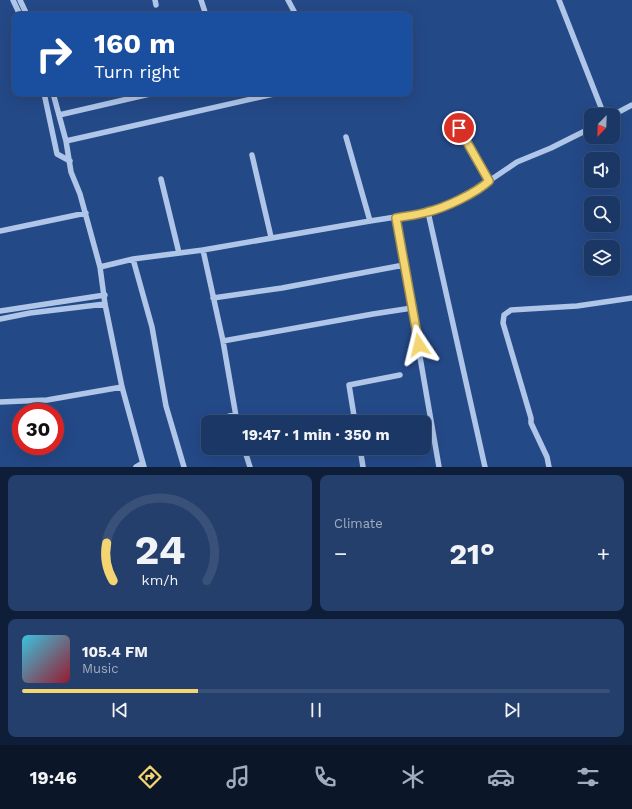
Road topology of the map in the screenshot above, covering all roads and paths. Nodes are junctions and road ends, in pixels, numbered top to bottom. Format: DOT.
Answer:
graph roads {
  1 [pos="13,0"];
  2 [pos="20,0"];
  3 [pos="201,0"];
  4 [pos="288,0"];
  5 [pos="559,0"];
  6 [pos="19,12"];
  7 [pos="26,12"];
  8 [pos="205,12"];
  9 [pos="294,12"];
  10 [pos="45,96"];
  11 [pos="54,96"];
  12 [pos="141,96"];
  13 [pos="265,96"];
  14 [pos="632,105"];
  15 [pos="601,108"];
  16 [pos="620,112"];
  17 [pos="59,115"];
  18 [pos="459,128"];
  19 [pos="584,132"];
  20 [pos="346,137"];
  21 [pos="66,141"];
  22 [pos="252,155"];
  23 [pos="70,161"];
  24 [pos="161,178"];
  25 [pos="489,181"];
  26 [pos="428,212"];
  27 [pos="86,213"];
  28 [pos="396,218"];
  29 [pos="370,220"];
  30 [pos="0,231"];
  31 [pos="271,238"];
  32 [pos="203,250"];
  33 [pos="179,253"];
  34 [pos="133,259"];
  35 [pos="404,265"];
  36 [pos="100,267"];
  37 [pos="105,295"];
  38 [pos="212,298"];
  39 [pos="632,298"];
  40 [pos="105,304"];
  41 [pos="412,308"];
  42 [pos="0,310"];
  43 [pos="0,319"];
  44 [pos="223,341"];
  45 [pos="400,375"];
  46 [pos="122,387"];
  47 [pos="0,402"];
  48 [pos="235,414"];
  49 [pos="232,415"];
  50 [pos="354,415"];
  51 [pos="246,455"];
  52 [pos="361,455"];
  53 [pos="144,465"];
  54 [pos="136,467"];
  55 [pos="184,467"];
  56 [pos="250,467"];
  57 [pos="363,467"];
  58 [pos="439,467"];
  59 [pos="485,467"];
  60 [pos="548,467"];
  1 -- 6 [label="street"];
  2 -- 7 [label="street"];
  3 -- 8 [label="street"];
  4 -- 9 [label="street"];
  5 -- 15 [label="street"];
  10 -- 23 [label="street"];
  11 -- 17 [label="street"];
  12 -- 17 [label="street"];
  13 -- 21 [label="street"];
  14 -- 16 [label="street"];
  17 -- 21 [label="street"];
  18 -- 25 [label="street"];
  19 -- 25 [label="street"];
  20 -- 29 [label="street"];
  21 -- 23 [label="street"];
  22 -- 31 [label="street"];
  23 -- 27 [label="street"];
  24 -- 33 [label="street"];
  25 -- 26 [label="street"];
  26 -- 28 [label="street"];
  26 -- 59 [label="street"];
  27 -- 30 [label="street"];
  27 -- 36 [label="street"];
  28 -- 29 [label="street"];
  28 -- 35 [label="street"];
  29 -- 31 [label="street"];
  31 -- 32 [label="street"];
  32 -- 33 [label="street"];
  32 -- 38 [label="street"];
  33 -- 34 [label="street"];
  34 -- 36 [label="street"];
  34 -- 55 [label="street"];
  35 -- 38 [label="street"];
  35 -- 41 [label="street"];
  36 -- 37 [label="street"];
  37 -- 40 [label="street"];
  37 -- 42 [label="street"];
  38 -- 44 [label="street"];
  39 -- 60 [label="street"];
  40 -- 43 [label="street"];
  40 -- 46 [label="street"];
  41 -- 44 [label="street"];
  41 -- 58 [label="street"];
  44 -- 48 [label="street"];
  45 -- 50 [label="street"];
  46 -- 47 [label="street"];
  46 -- 53 [label="street"];
  48 -- 49 [label="street"];
  51 -- 56 [label="street"];
  52 -- 57 [label="street"];
  53 -- 54 [label="street"];
}
